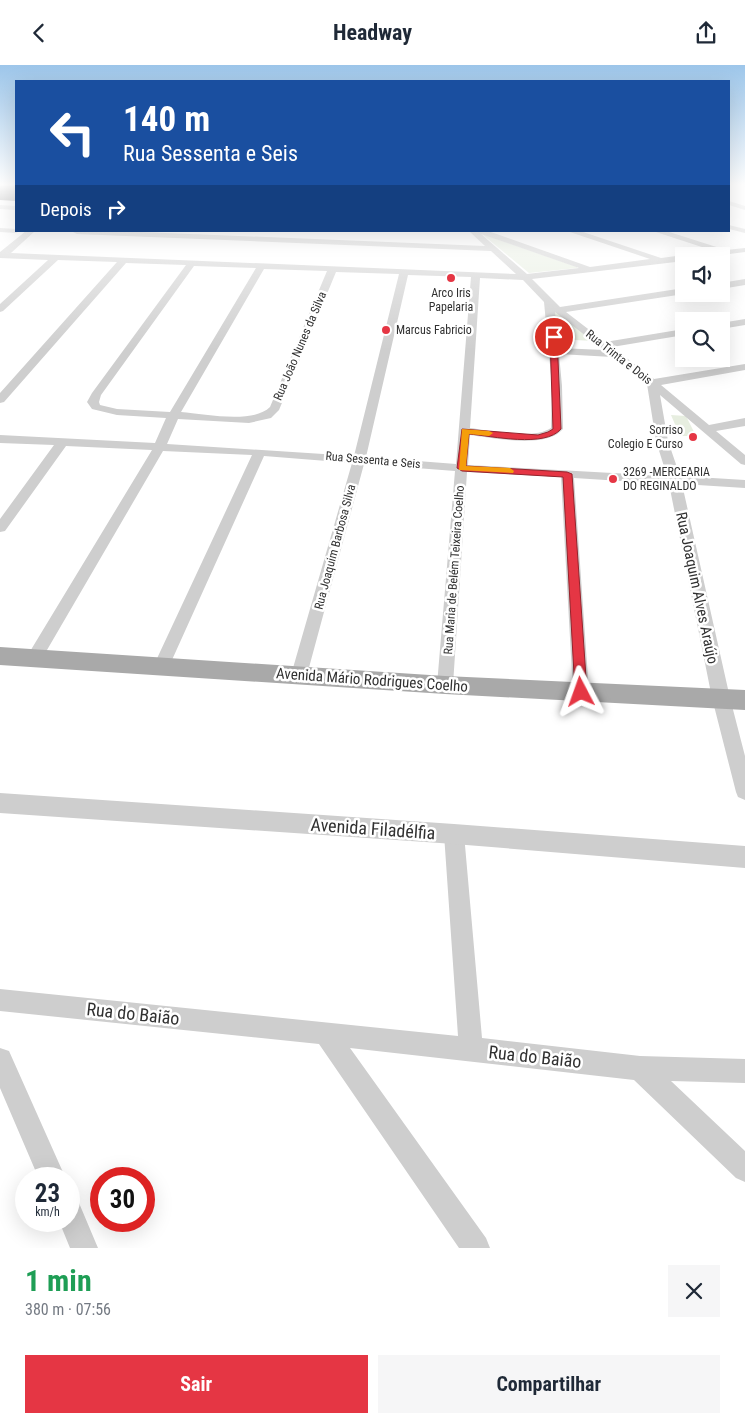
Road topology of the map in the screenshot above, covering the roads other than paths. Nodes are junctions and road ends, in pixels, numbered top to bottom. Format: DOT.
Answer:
graph roads {
  1 [pos="21,239"];
  2 [pos="284,239"];
  3 [pos="482,239"];
  4 [pos="504,239"];
  5 [pos="596,239"];
  6 [pos="684,239"];
  7 [pos="294,240"];
  8 [pos="709,247"];
  9 [pos="493,249"];
  10 [pos="745,250"];
  11 [pos="730,252"];
  12 [pos="2,255"];
  13 [pos="55,258"];
  14 [pos="675,259"];
  15 [pos="123,261"];
  16 [pos="397,261"];
  17 [pos="662,261"];
  18 [pos="191,264"];
  19 [pos="261,267"];
  20 [pos="332,269"];
  21 [pos="591,269"];
  22 [pos="476,276"];
  23 [pos="525,277"];
  24 [pos="745,283"];
  25 [pos="730,285"];
  26 [pos="675,292"];
  27 [pos="549,299"];
  28 [pos="0,309"];
  29 [pos="558,310"];
  30 [pos="745,322"];
  31 [pos="730,324"];
  32 [pos="675,333"];
  33 [pos="604,345"];
  34 [pos="554,351"];
  35 [pos="614,354"];
  36 [pos="745,367"];
  37 [pos="652,383"];
  38 [pos="0,400"];
  39 [pos="174,414"];
  40 [pos="745,421"];
  41 [pos="708,429"];
  42 [pos="465,431"];
  43 [pos="0,439"];
  44 [pos="62,443"];
  45 [pos="159,448"];
  46 [pos="260,452"];
  47 [pos="359,459"];
  48 [pos="745,461"];
  49 [pos="462,468"];
  50 [pos="567,474"];
  51 [pos="675,481"];
  52 [pos="745,484"];
  53 [pos="0,528"];
  54 [pos="0,656"];
  55 [pos="34,658"];
  56 [pos="161,667"];
  57 [pos="299,675"];
  58 [pos="445,685"];
  59 [pos="581,692"];
  60 [pos="733,699"];
  61 [pos="745,792"];
  62 [pos="0,803"];
  63 [pos="454,834"];
  64 [pos="745,857"];
  65 [pos="0,1000"];
  66 [pos="325,1033"];
  67 [pos="471,1049"];
  68 [pos="0,1060"];
  69 [pos="640,1069"];
  70 [pos="745,1071"];
  71 [pos="48,1167"];
  72 [pos="745,1169"];
  73 [pos="77,1232"];
  74 [pos="84,1248"];
  75 [pos="476,1248"];
  1 -- 12 [label="street"];
  2 -- 7 [label="street"];
  3 -- 9 [label="street, Rua Trinta e Dois"];
  4 -- 21 [label="street"];
  5 -- 17 [label="street"];
  6 -- 8 [label="street"];
  7 -- 16 [label="street"];
  9 -- 16 [label="street"];
  9 -- 23 [label="street, Rua Trinta e Dois"];
  10 -- 11 [label="street"];
  12 -- 13 [label="street"];
  13 -- 15 [label="street"];
  13 -- 28 [label="street"];
  14 -- 17 [label="street"];
  15 -- 18 [label="street"];
  15 -- 38 [label="street"];
  16 -- 20 [label="street"];
  16 -- 22 [label="street"];
  16 -- 47 [label="street, Rua Joaquim Barbosa Silva"];
  17 -- 21 [label="street"];
  18 -- 19 [label="street"];
  18 -- 39 [label="street, Rua João Nunes da Silva"];
  19 -- 20 [label="street"];
  19 -- 39 [label="street"];
  20 -- 39 [label="street, Rua João Nunes da Silva"];
  21 -- 23 [label="street"];
  22 -- 23 [label="street"];
  22 -- 42 [label="street, Rua Maria de Belém Teixeira Coelho"];
  23 -- 27 [label="street, Rua Trinta e Dois"];
  24 -- 25 [label="street"];
  26 -- 29 [label="street"];
  27 -- 29 [label="street, Rua Trinta e Dois"];
  27 -- 34 [label="street"];
  29 -- 33 [label="street, Rua Trinta e Dois"];
  30 -- 31 [label="street"];
  32 -- 33 [label="street"];
  33 -- 35 [label="street, Rua Trinta e Dois"];
  34 -- 35 [label="street"];
  34 -- 42 [label="street"];
  35 -- 37 [label="street, Rua Trinta e Dois"];
  36 -- 37 [label="street"];
  37 -- 41 [label="street, Rua Trinta e Dois"];
  37 -- 51 [label="street, Rua Joaquim Alves Araújo"];
  39 -- 45 [label="street"];
  40 -- 41 [label="street"];
  41 -- 48 [label="street, Rua Trinta e Dois"];
  42 -- 49 [label="street, Rua Maria de Belém Teixeira Coelho"];
  43 -- 44 [label="street, Rua Sessenta e Seis"];
  44 -- 45 [label="street, Rua Sessenta e Seis"];
  44 -- 53 [label="street"];
  45 -- 46 [label="street, Rua Sessenta e Seis"];
  45 -- 55 [label="street"];
  46 -- 47 [label="street, Rua Sessenta e Seis"];
  46 -- 56 [label="street"];
  47 -- 49 [label="street, Rua Sessenta e Seis"];
  47 -- 57 [label="street, Rua Joaquim Barbosa Silva"];
  49 -- 50 [label="street, Rua Sessenta e Seis"];
  49 -- 58 [label="street, Rua Maria de Belém Teixeira Coelho"];
  50 -- 51 [label="street, Rua Sessenta e Seis"];
  50 -- 59 [label="street"];
  51 -- 52 [label="street, Rua Sessenta e Seis"];
  51 -- 60 [label="street, Rua Joaquim Alves Araújo"];
  54 -- 55 [label="main road, Avenida Mário Rodrigues Coelho"];
  55 -- 56 [label="main road, Avenida Mário Rodrigues Coelho"];
  56 -- 57 [label="main road, Avenida Mário Rodrigues Coelho"];
  57 -- 58 [label="main road, Avenida Mário Rodrigues Coelho"];
  58 -- 59 [label="main road, Avenida Mário Rodrigues Coelho"];
  59 -- 60 [label="main road, Avenida Mário Rodrigues Coelho"];
  60 -- 61 [label="street, Rua Joaquim Alves Araújo"];
  62 -- 63 [label="street, Avenida Filadélfia"];
  63 -- 64 [label="street, Avenida Filadélfia"];
  63 -- 67 [label="street"];
  65 -- 66 [label="street, Rua do Baião"];
  66 -- 67 [label="street, Rua do Baião"];
  66 -- 75 [label="street"];
  67 -- 69 [label="street, Rua do Baião"];
  68 -- 71 [label="street"];
  69 -- 70 [label="street, Rua do Baião"];
  69 -- 72 [label="street"];
  73 -- 74 [label="street"];
}
